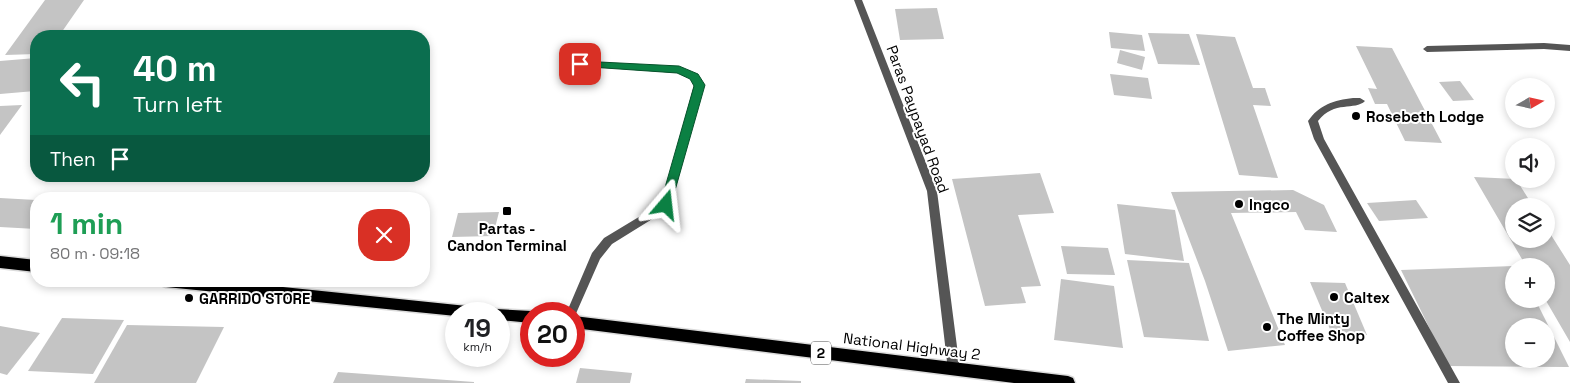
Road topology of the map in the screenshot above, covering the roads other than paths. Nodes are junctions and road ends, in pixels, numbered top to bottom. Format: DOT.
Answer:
graph roads {
  1 [pos="858,0"];
  2 [pos="1570,48"];
  3 [pos="1427,49"];
  4 [pos="580,64"];
  5 [pos="1360,101"];
  6 [pos="0,262"];
  7 [pos="30,265"];
  8 [pos="225,287"];
  9 [pos="576,302"];
  10 [pos="445,309"];
  11 [pos="585,323"];
  12 [pos="954,370"];
  13 [pos="1068,383"];
  14 [pos="1454,383"];
  1 -- 12 [label="street, Paras Paypayad Road"];
  2 -- 3 [label="street"];
  4 -- 9 [label="street"];
  5 -- 14 [label="street"];
  6 -- 7 [label="main road"];
  8 -- 10 [label="main road"];
  11 -- 12 [label="main road, National Highway 2 / 2"];
  12 -- 13 [label="main road, National Highway 2 / 2"];
}
